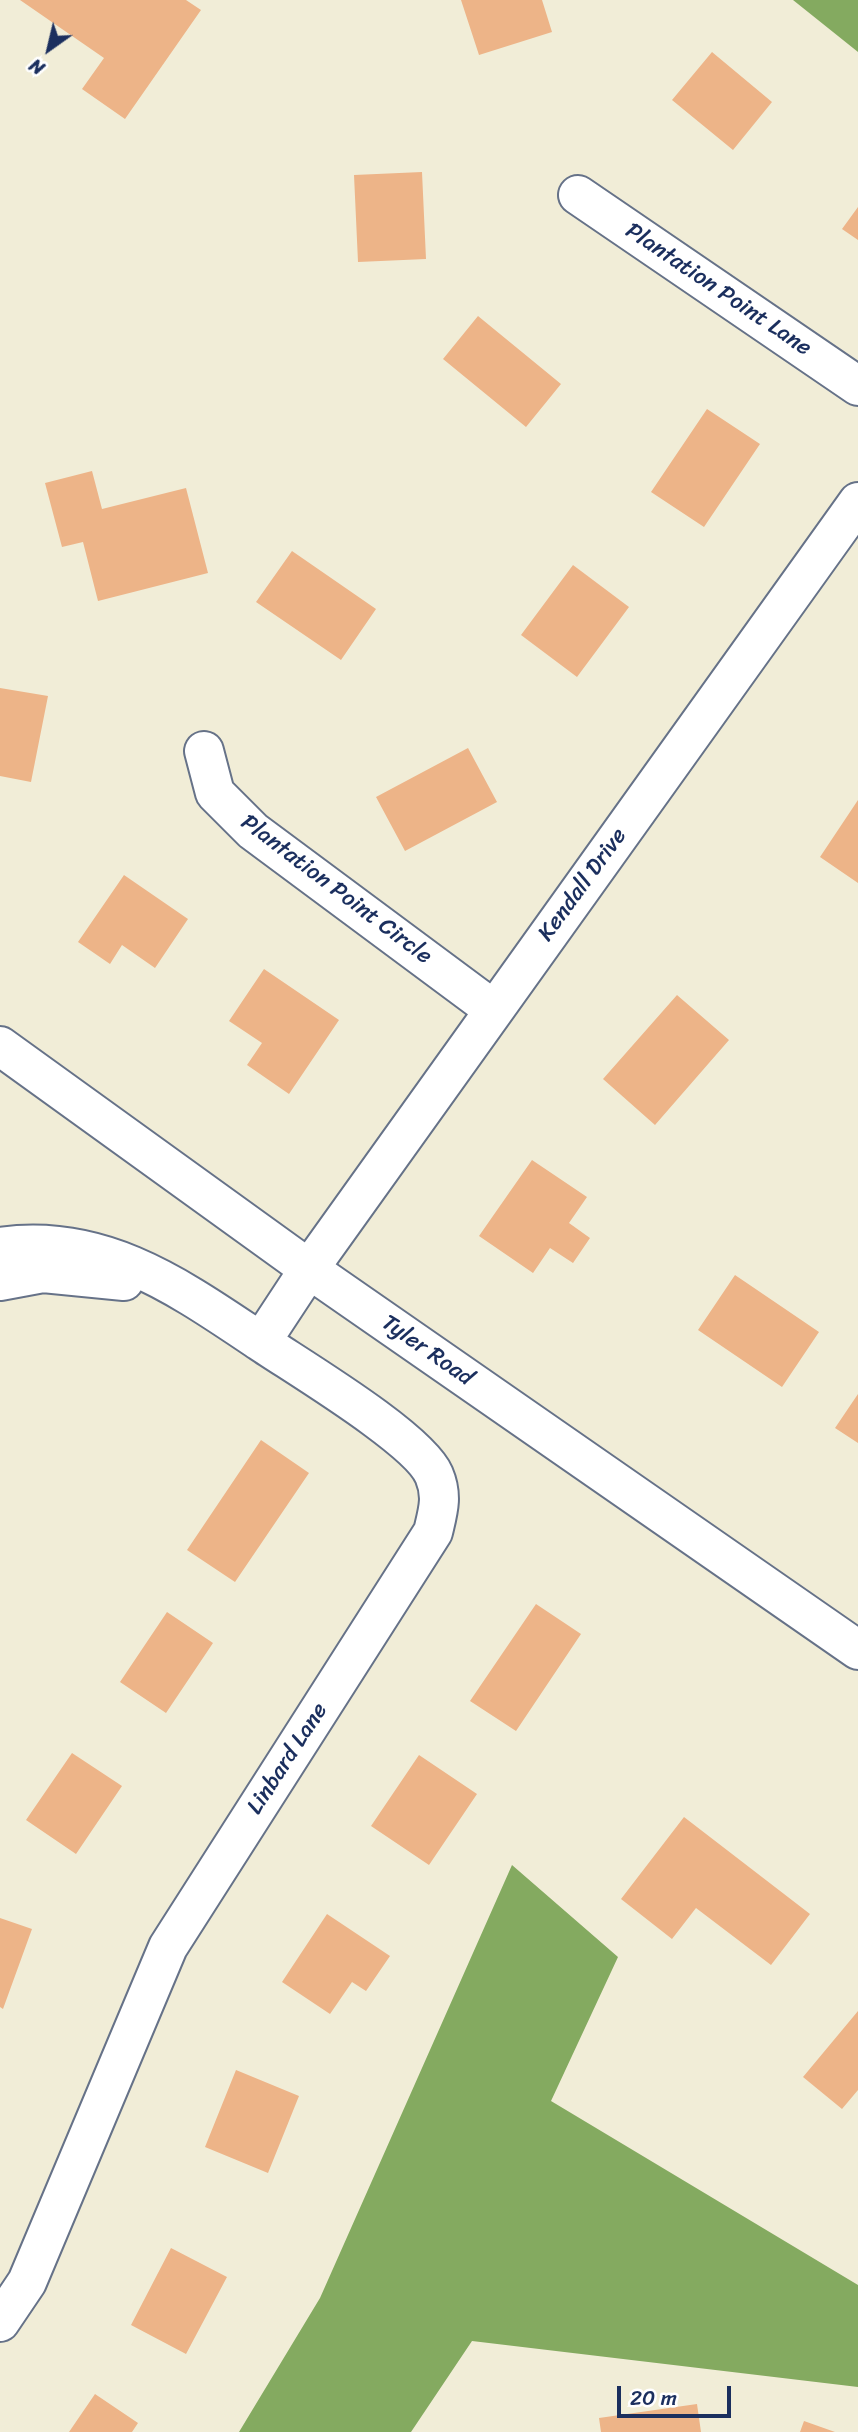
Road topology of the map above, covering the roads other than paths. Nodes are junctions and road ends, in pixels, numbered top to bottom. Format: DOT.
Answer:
graph roads {
  1 [pos="578,195"];
  2 [pos="858,386"];
  3 [pos="858,502"];
  4 [pos="204,751"];
  5 [pos="494,1010"];
  6 [pos="0,1046"];
  7 [pos="0,1247"];
  8 [pos="309,1269"];
  9 [pos="0,1281"];
  10 [pos="179,1287"];
  11 [pos="261,1342"];
  12 [pos="858,1650"];
  13 [pos="0,2322"];
  1 -- 2 [label="street, Plantation Point Lane"];
  3 -- 5 [label="street, Kendall Drive"];
  4 -- 5 [label="street, Plantation Point Circle"];
  5 -- 8 [label="street, Kendall Drive"];
  6 -- 8 [label="street, Tyler Road"];
  7 -- 10 [label="street, Linbard Lane"];
  8 -- 11 [label="street"];
  8 -- 12 [label="street, Tyler Road"];
  9 -- 10 [label="street"];
  10 -- 11 [label="street, Linbard Lane"];
  11 -- 13 [label="street, Linbard Lane"];
}
